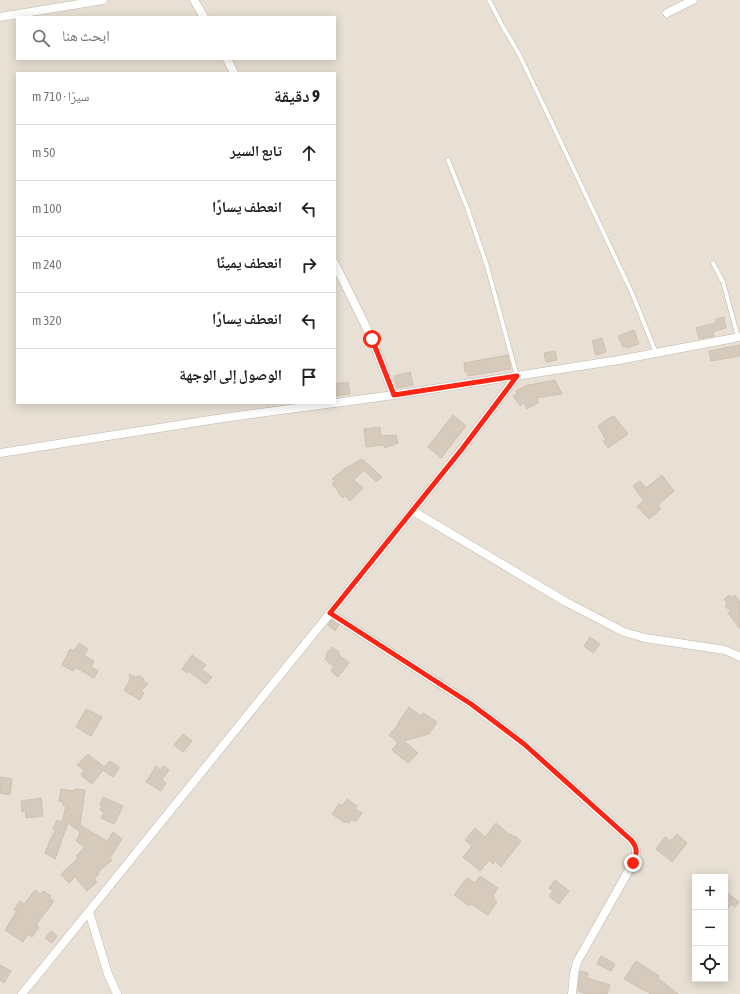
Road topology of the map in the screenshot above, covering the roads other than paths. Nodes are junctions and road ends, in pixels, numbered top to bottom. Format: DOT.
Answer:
graph roads {
  1 [pos="103,0"];
  2 [pos="194,0"];
  3 [pos="489,0"];
  4 [pos="693,0"];
  5 [pos="667,13"];
  6 [pos="203,16"];
  7 [pos="0,17"];
  8 [pos="228,60"];
  9 [pos="234,72"];
  10 [pos="448,160"];
  11 [pos="713,262"];
  12 [pos="336,269"];
  13 [pos="739,338"];
  14 [pos="656,353"];
  15 [pos="517,376"];
  16 [pos="394,395"];
  17 [pos="336,403"];
  18 [pos="327,404"];
  19 [pos="0,453"];
  20 [pos="412,511"];
  21 [pos="330,613"];
  22 [pos="740,657"];
  23 [pos="89,912"];
  24 [pos="22,994"];
  25 [pos="117,994"];
  26 [pos="572,994"];
  1 -- 7 [label="street"];
  2 -- 6 [label="street"];
  3 -- 14 [label="lane"];
  4 -- 5 [label="street"];
  8 -- 9 [label="street"];
  10 -- 15 [label="lane"];
  11 -- 13 [label="lane"];
  12 -- 16 [label="street"];
  13 -- 14 [label="street"];
  14 -- 15 [label="street"];
  15 -- 16 [label="street"];
  15 -- 20 [label="street"];
  16 -- 17 [label="street"];
  18 -- 19 [label="street"];
  20 -- 21 [label="street"];
  20 -- 22 [label="street"];
  21 -- 23 [label="street"];
  21 -- 26 [label="street"];
  23 -- 24 [label="street"];
  23 -- 25 [label="street"];
}
